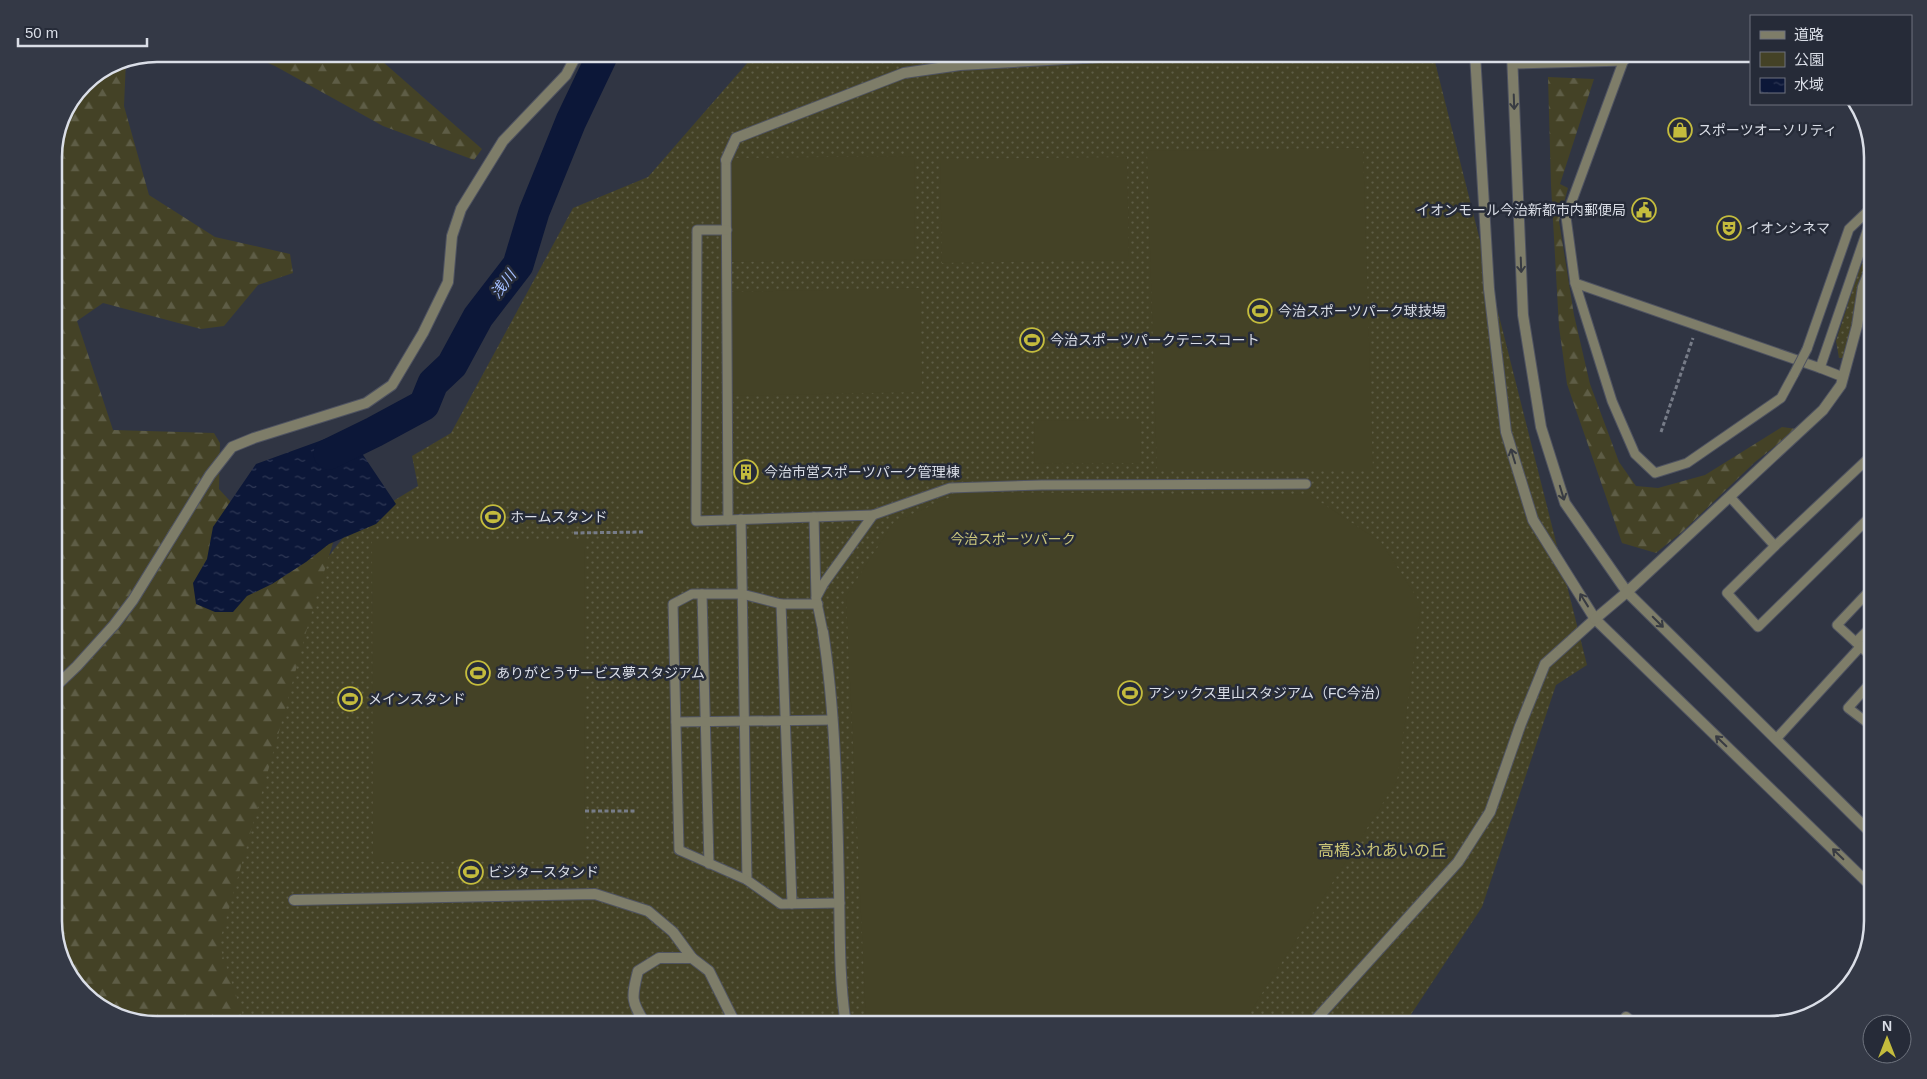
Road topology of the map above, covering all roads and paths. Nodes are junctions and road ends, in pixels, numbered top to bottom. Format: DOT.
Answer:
graph roads {
  1 [pos="1005,62"];
  2 [pos="1475,62"];
  3 [pos="1512,62"];
  4 [pos="1623,62"];
  5 [pos="572,63"];
  6 [pos="726,160"];
  7 [pos="1864,215"];
  8 [pos="727,230"];
  9 [pos="1864,240"];
  10 [pos="1575,283"];
  11 [pos="1864,284"];
  12 [pos="1697,326"];
  13 [pos="1820,368"];
  14 [pos="1843,377"];
  15 [pos="1662,432"];
  16 [pos="1864,462"];
  17 [pos="1306,484"];
  18 [pos="1730,497"];
  19 [pos="873,515"];
  20 [pos="814,517"];
  21 [pos="741,519"];
  22 [pos="728,520"];
  23 [pos="1864,523"];
  24 [pos="643,532"];
  25 [pos="574,533"];
  26 [pos="1775,546"];
  27 [pos="1627,592"];
  28 [pos="702,594"];
  29 [pos="742,594"];
  30 [pos="1864,596"];
  31 [pos="817,601"];
  32 [pos="782,604"];
  33 [pos="1595,619"];
  34 [pos="823,632"];
  35 [pos="1864,636"];
  36 [pos="1858,644"];
  37 [pos="1864,650"];
  38 [pos="63,680"];
  39 [pos="1864,690"];
  40 [pos="832,720"];
  41 [pos="786,721"];
  42 [pos="1864,721"];
  43 [pos="676,722"];
  44 [pos="705,722"];
  45 [pos="744,722"];
  46 [pos="1776,739"];
  47 [pos="585,811"];
  48 [pos="636,811"];
  49 [pos="1864,826"];
  50 [pos="710,864"];
  51 [pos="1864,879"];
  52 [pos="747,880"];
  53 [pos="294,900"];
  54 [pos="840,903"];
  55 [pos="792,904"];
  56 [pos="692,958"];
  57 [pos="640,1016"];
  58 [pos="732,1016"];
  59 [pos="844,1016"];
  60 [pos="1319,1016"];
  1 -- 6 [label="street"];
  33 -- 2 [label="street, one-way"];
  3 -- 27 [label="street, one-way"];
  4 -- 10 [label="lane"];
  5 -- 38 [label="street"];
  6 -- 8 [label="lane"];
  7 -- 10 [label="lane, bridge"];
  8 -- 22 [label="lane"];
  8 -- 22 [label="lane"];
  9 -- 13 [label="lane"];
  10 -- 12 [label="lane"];
  11 -- 14 [label="street"];
  12 -- 13 [label="lane"];
  12 -- 15 [label="path"];
  13 -- 14 [label="lane"];
  14 -- 18 [label="street"];
  16 -- 26 [label="lane"];
  17 -- 19 [label="lane"];
  18 -- 26 [label="lane"];
  18 -- 27 [label="street"];
  19 -- 20 [label="lane"];
  19 -- 31 [label="lane"];
  20 -- 21 [label="lane"];
  20 -- 31 [label="lane"];
  21 -- 22 [label="lane"];
  21 -- 29 [label="lane"];
  23 -- 26 [label="lane"];
  24 -- 25 [label="path"];
  27 -- 33 [label="street"];
  27 -- 46 [label="street, one-way"];
  28 -- 29 [label="lane"];
  28 -- 43 [label="lane"];
  28 -- 44 [label="lane"];
  29 -- 32 [label="lane"];
  29 -- 45 [label="lane"];
  30 -- 36 [label="lane"];
  31 -- 32 [label="lane"];
  31 -- 34 [label="lane"];
  32 -- 41 [label="lane"];
  51 -- 33 [label="street, one-way"];
  33 -- 60 [label="street"];
  34 -- 40 [label="street"];
  35 -- 36 [label="lane"];
  36 -- 37 [label="lane"];
  36 -- 46 [label="lane"];
  39 -- 42 [label="lane"];
  40 -- 41 [label="lane"];
  40 -- 54 [label="street"];
  41 -- 45 [label="lane"];
  41 -- 55 [label="lane"];
  43 -- 44 [label="lane"];
  43 -- 50 [label="lane"];
  44 -- 45 [label="lane"];
  44 -- 50 [label="lane"];
  45 -- 52 [label="lane"];
  46 -- 49 [label="street"];
  47 -- 48 [label="path"];
  50 -- 52 [label="lane"];
  52 -- 55 [label="lane"];
  53 -- 56 [label="street"];
  54 -- 55 [label="lane"];
  54 -- 59 [label="street"];
  56 -- 57 [label="street"];
  56 -- 58 [label="street"];
}
